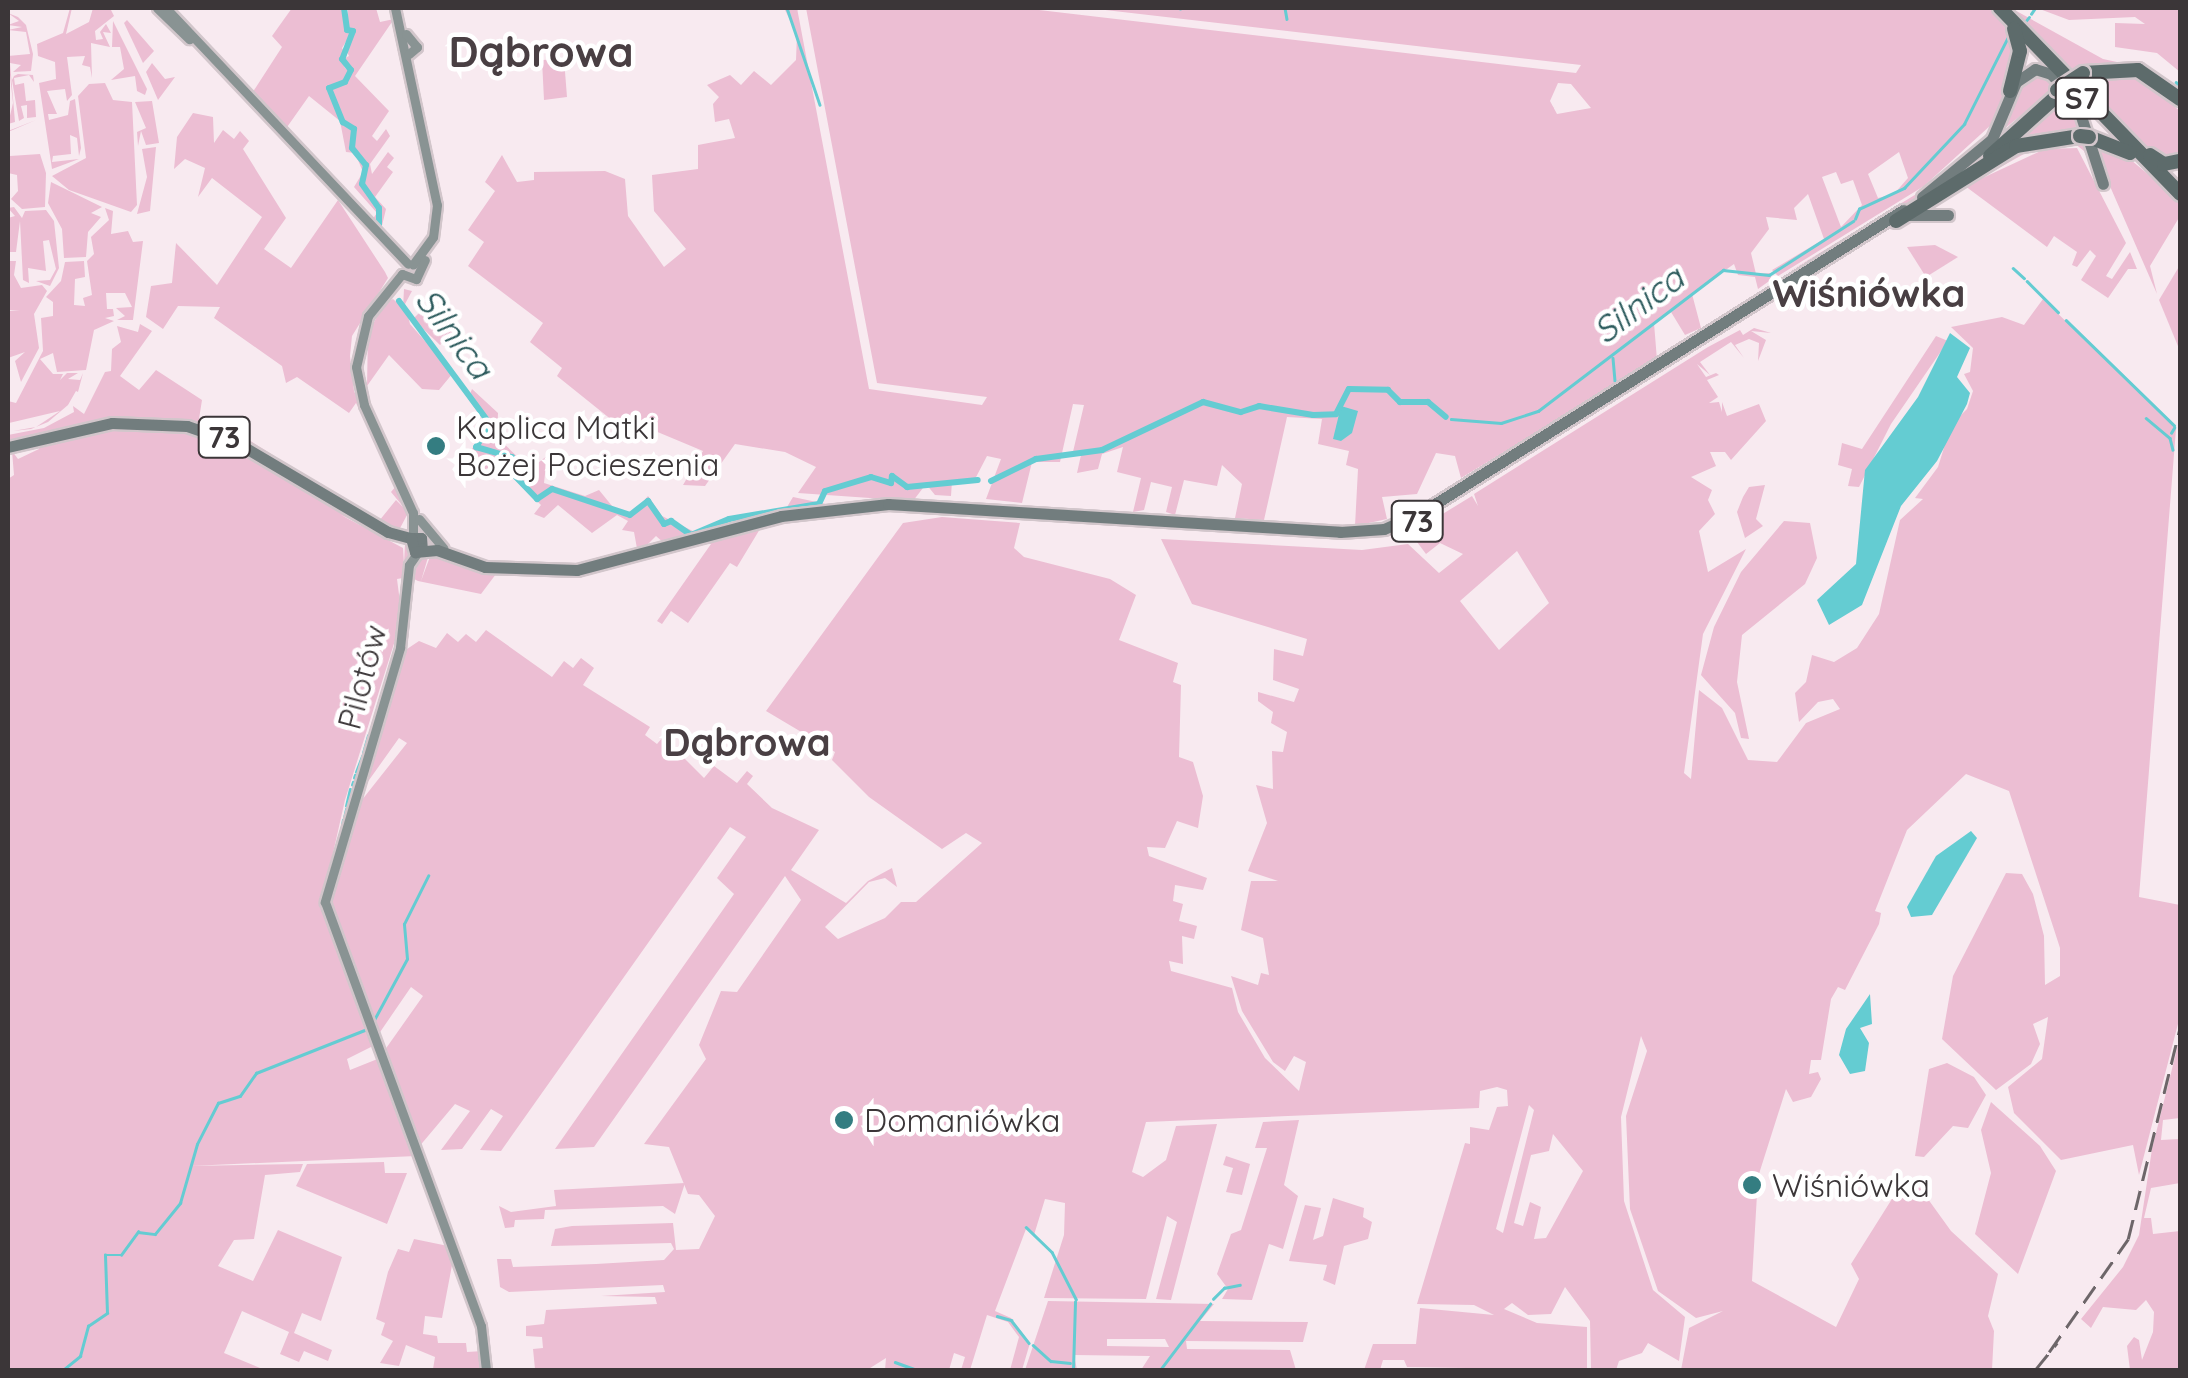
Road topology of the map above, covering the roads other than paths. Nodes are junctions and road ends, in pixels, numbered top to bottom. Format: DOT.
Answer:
graph roads {
  1 [pos="157,8"];
  2 [pos="397,8"];
  3 [pos="2002,8"];
  4 [pos="167,12"];
  5 [pos="2085,75"];
  6 [pos="2010,91"];
  7 [pos="2059,91"];
  8 [pos="2180,100"];
  9 [pos="2180,108"];
  10 [pos="2134,143"];
  11 [pos="1977,154"];
  12 [pos="2180,161"];
  13 [pos="1968,175"];
  14 [pos="2103,184"];
  15 [pos="2177,188"];
  16 [pos="1948,215"];
  17 [pos="1896,221"];
  18 [pos="403,277"];
  19 [pos="8,447"];
  20 [pos="326,494"];
  21 [pos="911,507"];
  22 [pos="416,516"];
  23 [pos="758,522"];
  24 [pos="392,534"];
  25 [pos="416,544"];
  26 [pos="443,548"];
  27 [pos="494,568"];
  28 [pos="486,1370"];
  1 -- 4 [label="main road"];
  2 -- 18 [label="main road"];
  3 -- 6 [label="highway, 73"];
  3 -- 10 [label="highway, S7"];
  3 -- 15 [label="highway, S7"];
  4 -- 18 [label="main road"];
  5 -- 7 [label="highway, 73, bridge"];
  5 -- 8 [label="highway, 73"];
  5 -- 9 [label="highway, 73"];
  6 -- 11 [label="main road, 73"];
  6 -- 14 [label="main road"];
  7 -- 11 [label="highway, 73"];
  7 -- 13 [label="highway, 73"];
  10 -- 12 [label="highway"];
  10 -- 15 [label="highway, S7"];
  11 -- 21 [label="main road, 73"];
  13 -- 15 [label="highway, 73"];
  13 -- 17 [label="highway, 73"];
  16 -- 17 [label="main road"];
  17 -- 21 [label="main road, 73"];
  18 -- 22 [label="main road"];
  19 -- 20 [label="main road, 73"];
  20 -- 24 [label="main road, 73"];
  20 -- 25 [label="main road, 73"];
  21 -- 23 [label="main road, 73"];
  21 -- 23 [label="main road, 73"];
  22 -- 24 [label="main road"];
  22 -- 25 [label="main road, Pilotów"];
  22 -- 26 [label="main road"];
  23 -- 27 [label="main road, 73"];
  24 -- 25 [label="main road, 73"];
  25 -- 26 [label="main road, 73"];
  25 -- 27 [label="main road, 73"];
  25 -- 28 [label="main road, Pilotów"];
  26 -- 27 [label="main road, 73"];
}
